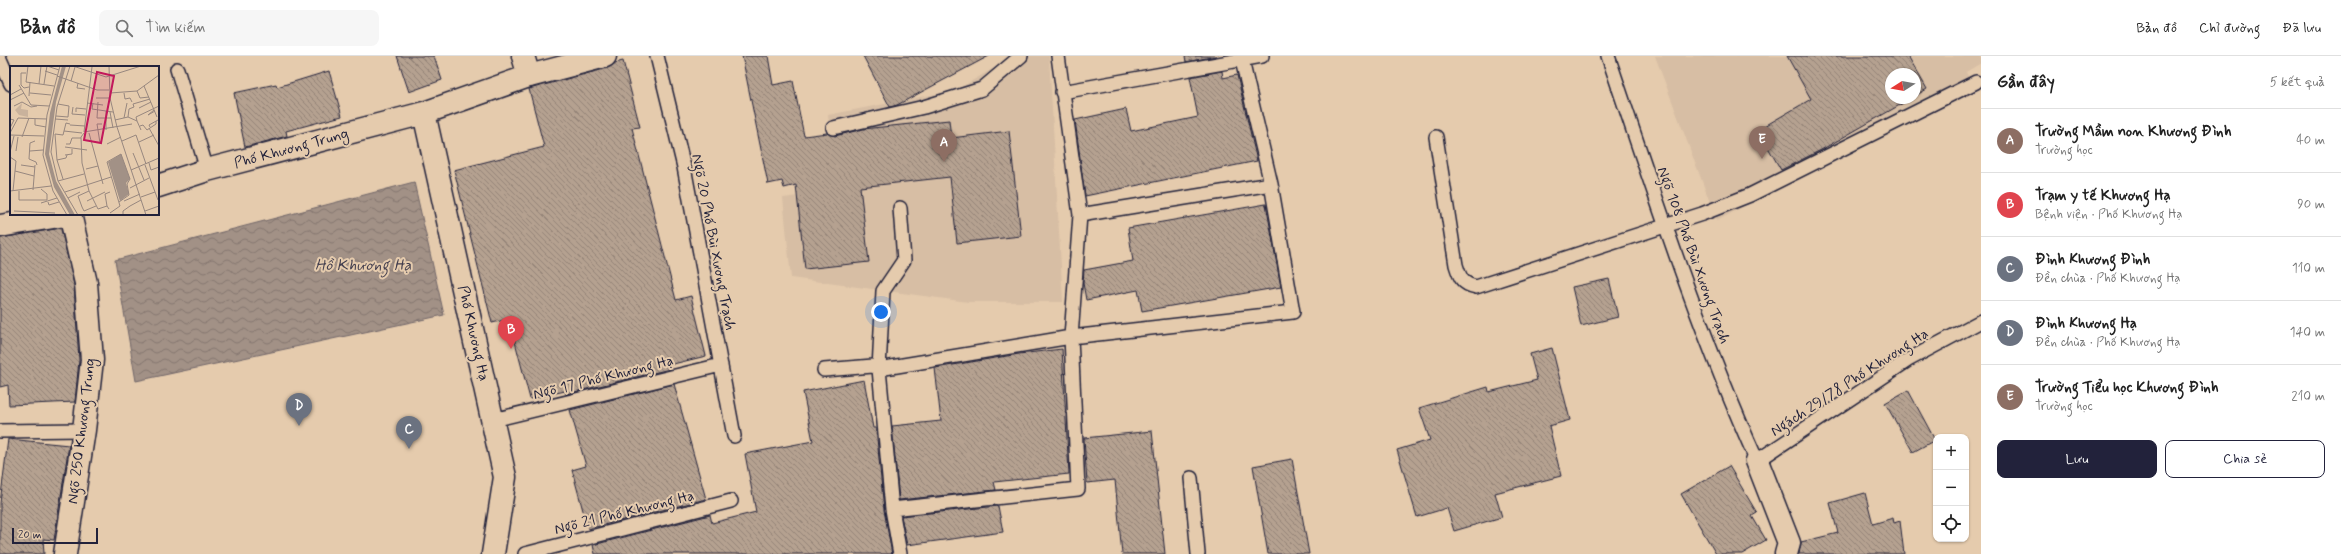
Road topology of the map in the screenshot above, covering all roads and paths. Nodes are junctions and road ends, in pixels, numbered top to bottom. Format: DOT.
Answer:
graph roads {
  1 [pos="523,56"];
  2 [pos="605,56"];
  3 [pos="657,56"];
  4 [pos="1020,56"];
  5 [pos="1058,56"];
  6 [pos="1262,56"];
  7 [pos="1608,56"];
  8 [pos="1241,58"];
  9 [pos="0,60"];
  10 [pos="177,69"];
  11 [pos="529,76"];
  12 [pos="10,82"];
  13 [pos="1976,82"];
  14 [pos="1062,92"];
  15 [pos="424,113"];
  16 [pos="833,128"];
  17 [pos="1436,138"];
  18 [pos="207,170"];
  19 [pos="1271,184"];
  20 [pos="159,186"];
  21 [pos="900,208"];
  22 [pos="64,215"];
  23 [pos="70,215"];
  24 [pos="1080,215"];
  25 [pos="0,226"];
  26 [pos="1665,226"];
  27 [pos="1981,321"];
  28 [pos="1071,337"];
  29 [pos="721,365"];
  30 [pos="879,369"];
  31 [pos="824,370"];
  32 [pos="493,420"];
  33 [pos="84,430"];
  34 [pos="0,431"];
  35 [pos="734,436"];
  36 [pos="1757,461"];
  37 [pos="1191,478"];
  38 [pos="731,501"];
  39 [pos="892,509"];
  40 [pos="65,554"];
  41 [pos="493,554"];
  42 [pos="525,554"];
  43 [pos="900,554"];
  44 [pos="1198,554"];
  45 [pos="1786,554"];
  1 -- 11 [label="street"];
  2 -- 11 [label="street, Phố Khương Trung"];
  3 -- 29 [label="lane, Ngõ 20 Phố Bùi Xương Trạch"];
  4 -- 16 [label="lane"];
  5 -- 14 [label="lane"];
  6 -- 8 [label="lane"];
  7 -- 26 [label="lane, Ngõ 108 Phố Bùi Xương Trạch"];
  8 -- 14 [label="lane"];
  8 -- 19 [label="lane"];
  9 -- 12 [label="lane"];
  10 -- 18 [label="lane"];
  11 -- 15 [label="street, Phố Khương Trung"];
  13 -- 26 [label="lane"];
  14 -- 24 [label="lane"];
  15 -- 18 [label="street, Phố Khương Trung"];
  15 -- 32 [label="street, Phố Khương Hạ"];
  17 -- 26 [label="lane"];
  18 -- 20 [label="street, Phố Khương Trung"];
  19 -- 24 [label="lane"];
  19 -- 28 [label="lane"];
  21 -- 30 [label="lane"];
  22 -- 25 [label="street"];
  23 -- 33 [label="street, Ngõ 250 Khương Trung"];
  24 -- 28 [label="lane"];
  26 -- 36 [label="lane, Ngõ 108 Phố Bùi Xương Trạch"];
  27 -- 36 [label="lane, Ngách 29/78 Phố Khương Hạ"];
  28 -- 30 [label="lane"];
  28 -- 39 [label="lane"];
  29 -- 32 [label="lane, Ngõ 17 Phố Khương Hạ"];
  29 -- 35 [label="lane, Ngõ 20 Phố Bùi Xương Trạch"];
  30 -- 31 [label="lane"];
  30 -- 39 [label="lane"];
  32 -- 41 [label="street, Phố Khương Hạ"];
  33 -- 34 [label="lane"];
  33 -- 40 [label="street, Ngõ 250 Khương Trung"];
  36 -- 45 [label="street"];
  37 -- 44 [label="lane"];
  38 -- 42 [label="lane, Ngõ 21 Phố Khương Hạ"];
  39 -- 43 [label="lane"];
}
